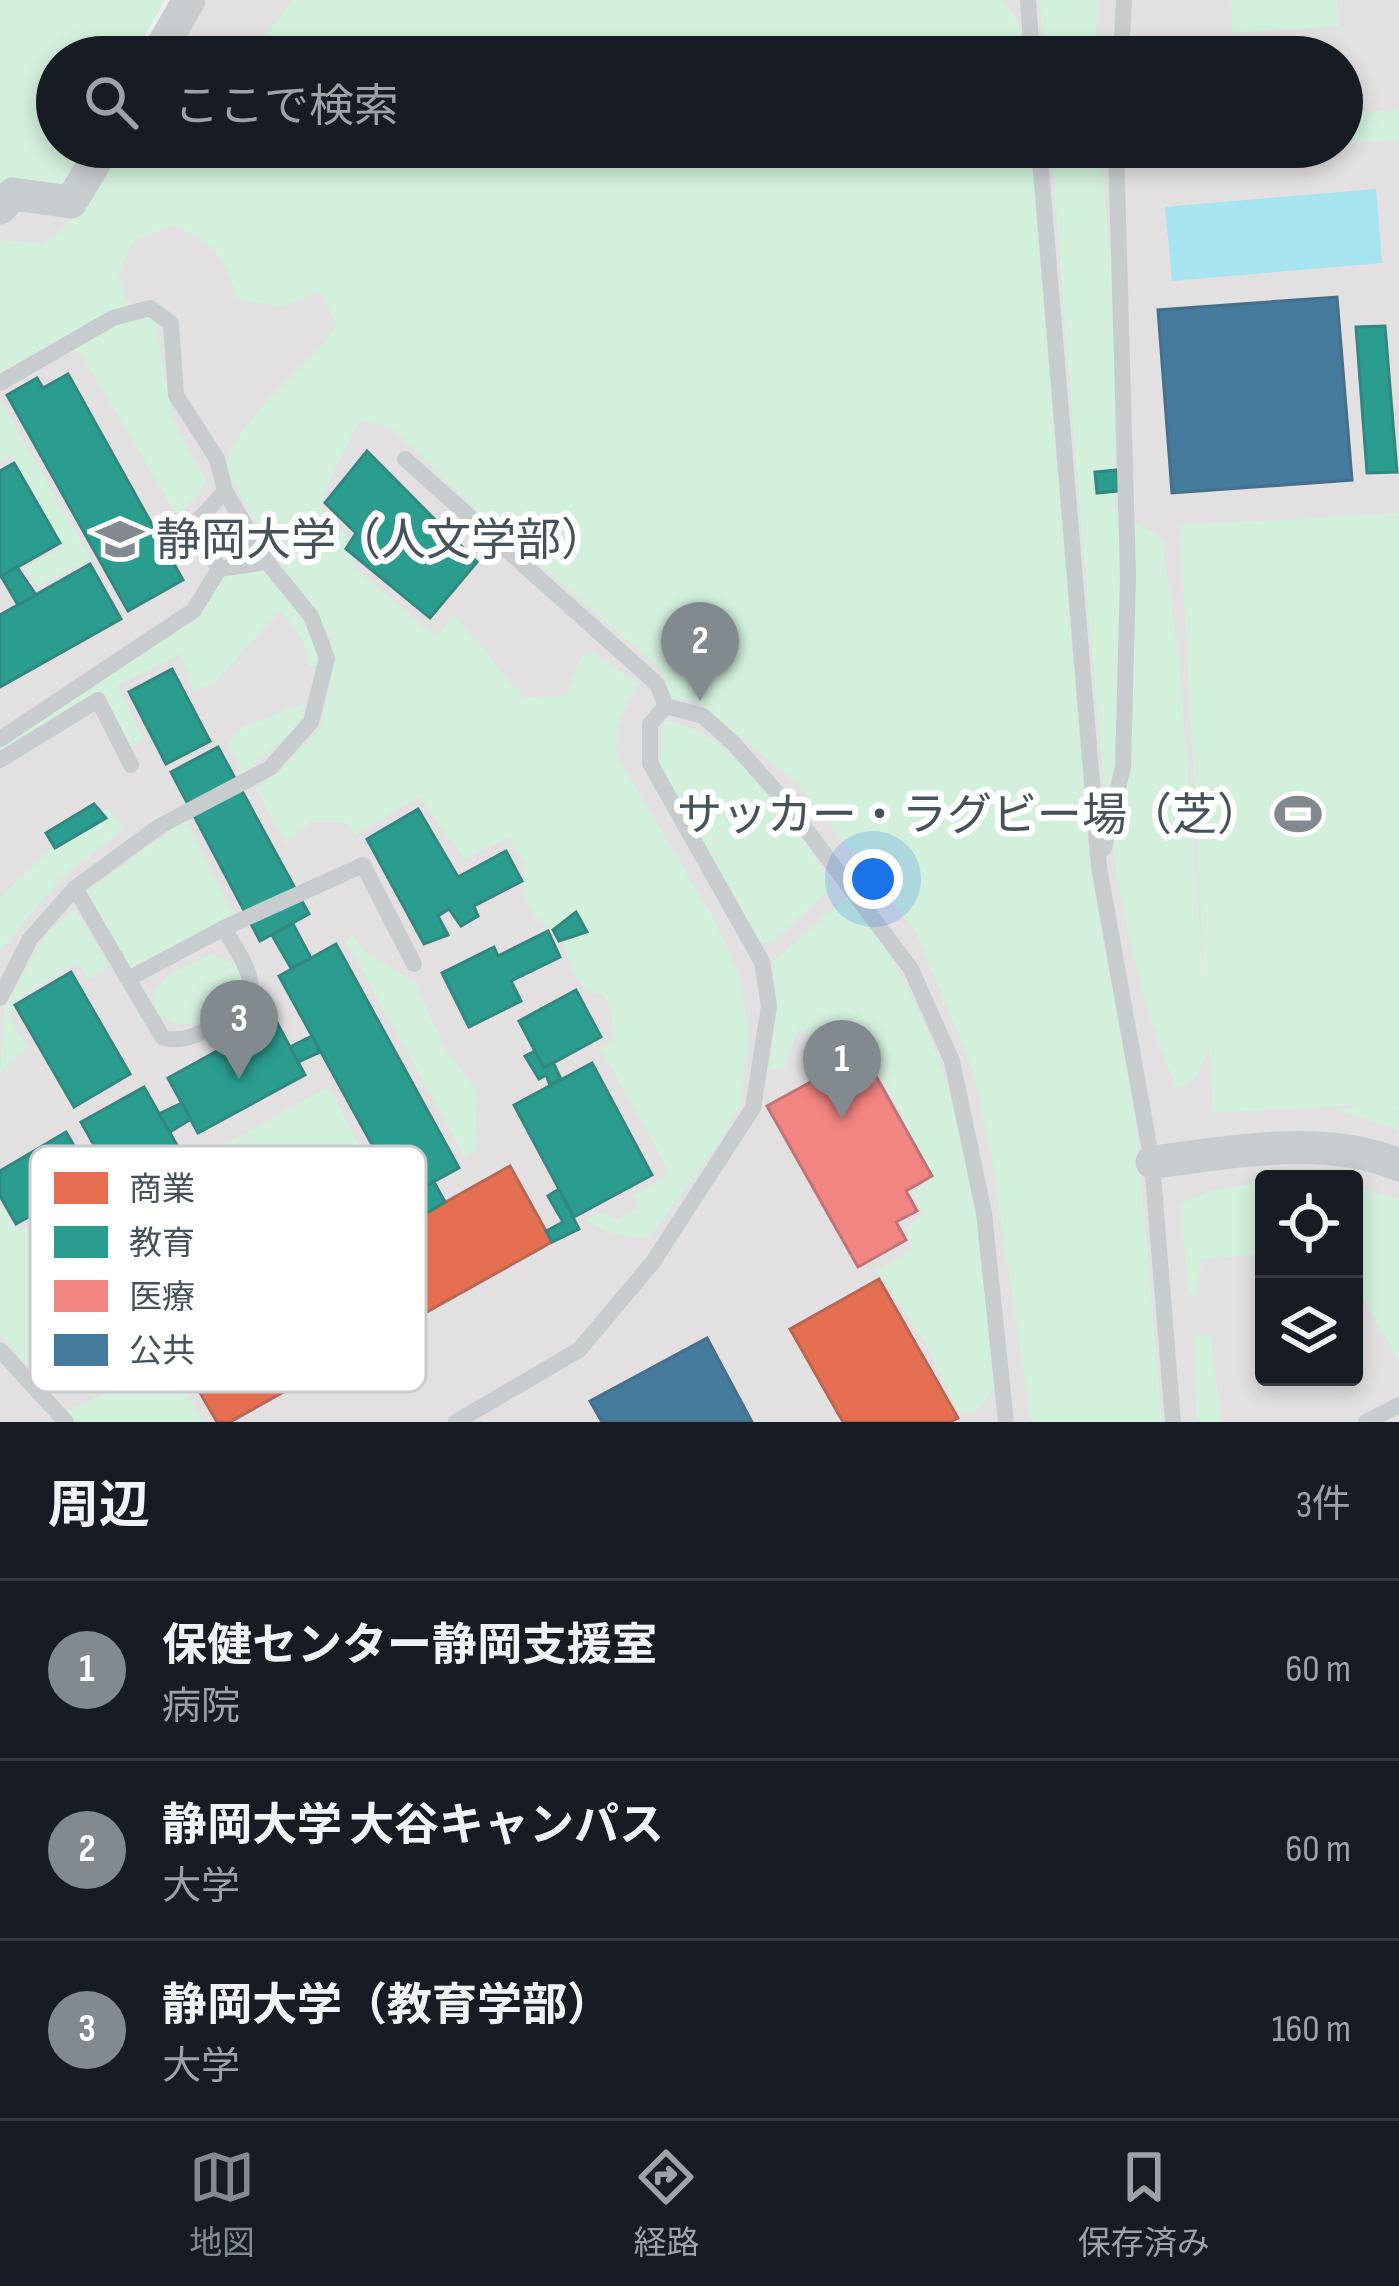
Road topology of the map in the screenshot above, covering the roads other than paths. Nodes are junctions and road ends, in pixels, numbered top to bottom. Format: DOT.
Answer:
graph roads {
  1 [pos="190,0"];
  2 [pos="1012,0"];
  3 [pos="1028,0"];
  4 [pos="1124,0"];
  5 [pos="1030,23"];
  6 [pos="169,36"];
  7 [pos="1031,36"];
  8 [pos="1122,36"];
  9 [pos="91,168"];
  10 [pos="1041,168"];
  11 [pos="1117,168"];
  12 [pos="0,208"];
  13 [pos="0,383"];
  14 [pos="405,459"];
  15 [pos="225,491"];
  16 [pos="268,562"];
  17 [pos="219,569"];
  18 [pos="666,706"];
  19 [pos="0,739"];
  20 [pos="0,760"];
  21 [pos="131,765"];
  22 [pos="1099,867"];
  23 [pos="75,889"];
  24 [pos="224,928"];
  25 [pos="414,964"];
  26 [pos="128,979"];
  27 [pos="0,998"];
  28 [pos="1152,1162"];
  29 [pos="1399,1165"];
  30 [pos="0,1350"];
  31 [pos="30,1383"];
  32 [pos="38,1392"];
  33 [pos="1399,1405"];
  34 [pos="66,1422"];
  35 [pos="456,1422"];
  36 [pos="1006,1422"];
  37 [pos="1173,1422"];
  38 [pos="1366,1422"];
  1 -- 6 [label="street"];
  2 -- 5 [label="lane"];
  3 -- 5 [label="lane"];
  4 -- 8 [label="lane"];
  5 -- 7 [label="lane"];
  9 -- 12 [label="street"];
  10 -- 22 [label="lane"];
  11 -- 22 [label="lane"];
  13 -- 15 [label="lane"];
  14 -- 18 [label="lane"];
  15 -- 16 [label="lane"];
  15 -- 17 [label="lane"];
  16 -- 17 [label="lane"];
  16 -- 23 [label="lane"];
  17 -- 19 [label="lane"];
  18 -- 35 [label="lane"];
  18 -- 36 [label="lane"];
  20 -- 21 [label="lane"];
  22 -- 28 [label="lane"];
  23 -- 26 [label="lane"];
  23 -- 27 [label="lane"];
  24 -- 25 [label="lane"];
  24 -- 26 [label="lane"];
  24 -- 26 [label="lane"];
  28 -- 29 [label="street"];
  28 -- 37 [label="lane"];
  30 -- 31 [label="lane"];
  32 -- 34 [label="lane"];
  33 -- 38 [label="lane"];
}
